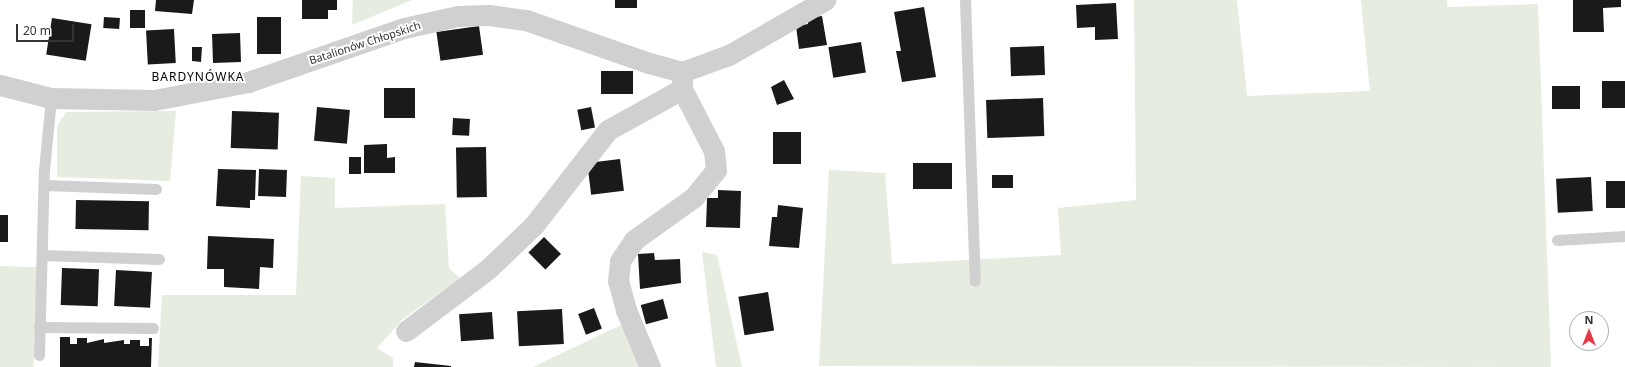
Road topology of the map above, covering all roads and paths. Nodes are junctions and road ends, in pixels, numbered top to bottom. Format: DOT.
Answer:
graph roads {
  1 [pos="825,0"];
  2 [pos="965,0"];
  3 [pos="682,80"];
  4 [pos="0,84"];
  5 [pos="51,98"];
  6 [pos="45,185"];
  7 [pos="156,189"];
  8 [pos="1625,236"];
  9 [pos="1557,240"];
  10 [pos="43,255"];
  11 [pos="159,259"];
  12 [pos="976,281"];
  13 [pos="39,327"];
  14 [pos="153,328"];
  15 [pos="406,331"];
  16 [pos="39,355"];
  17 [pos="650,367"];
  1 -- 3 [label="street"];
  2 -- 12 [label="lane"];
  3 -- 5 [label="street, Batalionów Chłopskich"];
  3 -- 15 [label="street"];
  3 -- 17 [label="street"];
  4 -- 5 [label="street, Batalionów Chłopskich"];
  5 -- 6 [label="lane"];
  6 -- 7 [label="lane"];
  6 -- 10 [label="lane"];
  8 -- 9 [label="lane"];
  10 -- 11 [label="lane"];
  10 -- 13 [label="lane"];
  13 -- 14 [label="lane"];
  13 -- 16 [label="lane"];
}
